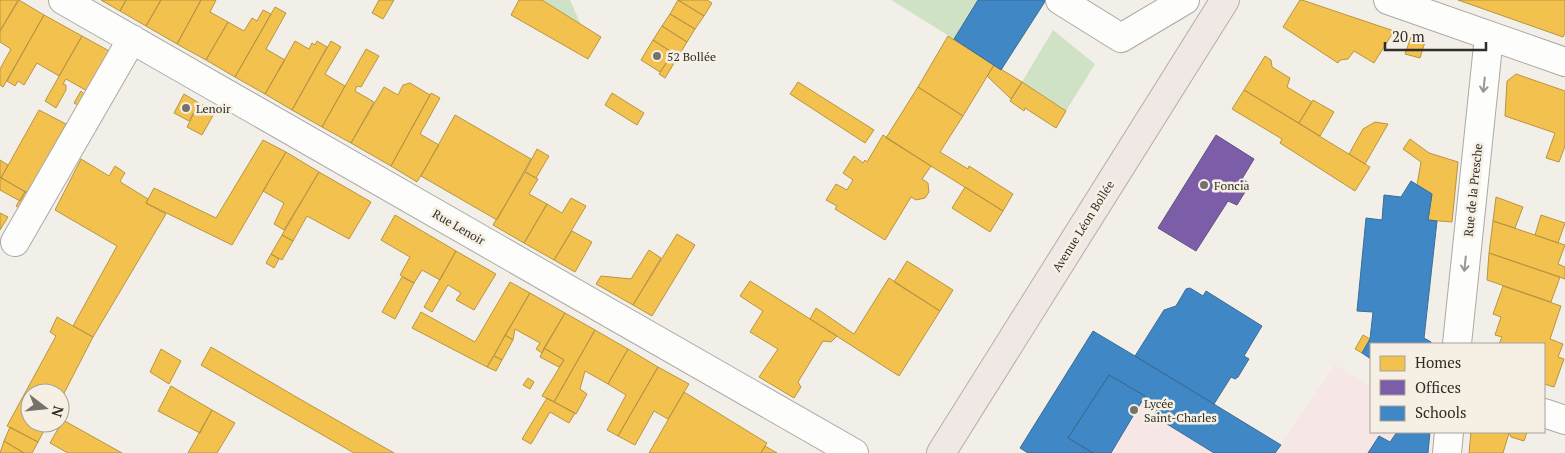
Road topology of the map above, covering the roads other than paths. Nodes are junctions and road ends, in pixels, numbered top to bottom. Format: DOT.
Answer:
graph roads {
  1 [pos="63,0"];
  2 [pos="1060,0"];
  3 [pos="1185,0"];
  4 [pos="1225,0"];
  5 [pos="1388,0"];
  6 [pos="1489,36"];
  7 [pos="132,39"];
  8 [pos="1565,62"];
  9 [pos="15,242"];
  10 [pos="1457,343"];
  11 [pos="1545,413"];
  12 [pos="1565,420"];
  13 [pos="1449,433"];
  14 [pos="854,453"];
  15 [pos="941,453"];
  16 [pos="1447,453"];
  1 -- 7 [label="street, Rue Lenoir"];
  2 -- 3 [label="street"];
  4 -- 15 [label="main road, Avenue Léon Bollée"];
  5 -- 6 [label="street"];
  6 -- 8 [label="street"];
  6 -- 10 [label="street, Rue de la Presche, one-way"];
  7 -- 9 [label="street"];
  7 -- 14 [label="street, Rue Lenoir"];
  11 -- 12 [label="street"];
  13 -- 16 [label="street"];
}
